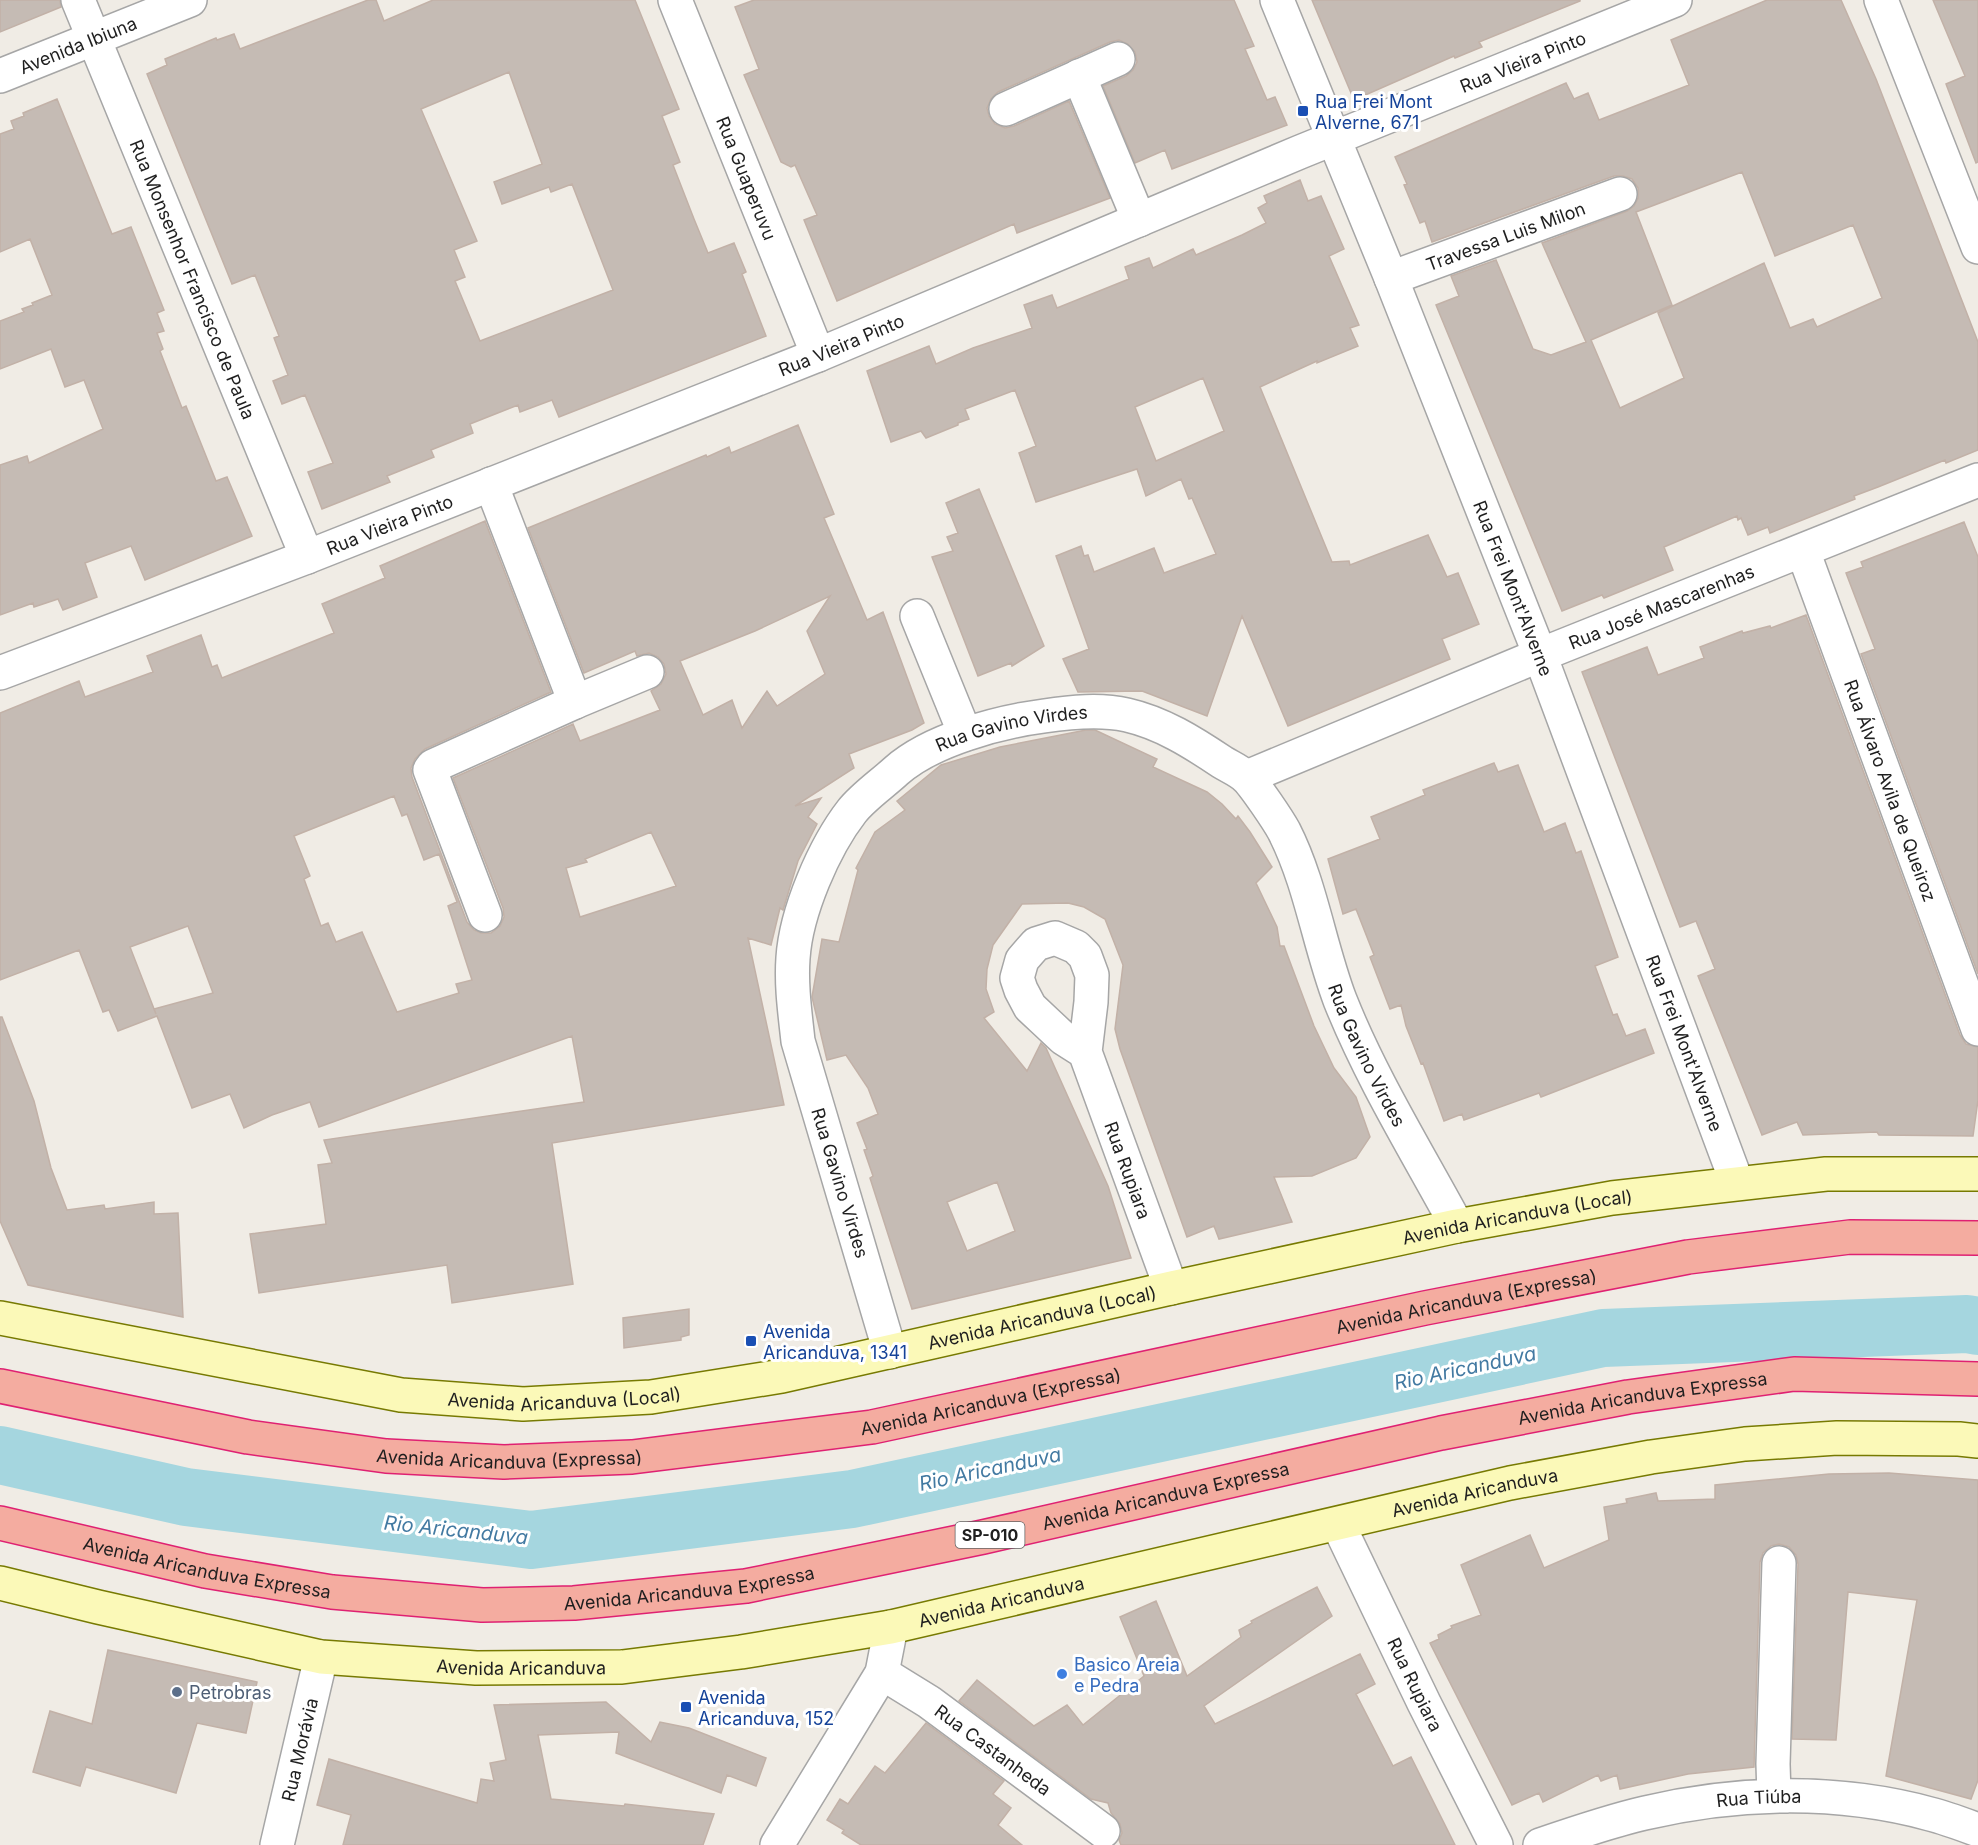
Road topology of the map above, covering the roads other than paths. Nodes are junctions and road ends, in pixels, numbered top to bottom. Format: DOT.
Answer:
graph roads {
  1 [pos="78,0"];
  2 [pos="190,0"];
  3 [pos="675,0"];
  4 [pos="1277,0"];
  5 [pos="1675,0"];
  6 [pos="1881,0"];
  7 [pos="94,38"];
  8 [pos="1118,59"];
  9 [pos="0,76"];
  10 [pos="1079,76"];
  11 [pos="1006,109"];
  12 [pos="1333,139"];
  13 [pos="1620,194"];
  14 [pos="1139,220"];
  15 [pos="1978,247"];
  16 [pos="1391,278"];
  17 [pos="818,355"];
  18 [pos="1978,480"];
  19 [pos="491,484"];
  20 [pos="1803,551"];
  21 [pos="307,557"];
  22 [pos="916,616"];
  23 [pos="1540,655"];
  24 [pos="647,672"];
  25 [pos="0,673"];
  26 [pos="575,702"];
  27 [pos="965,734"];
  28 [pos="1247,777"];
  29 [pos="485,915"];
  30 [pos="1978,1029"];
  31 [pos="1084,1052"];
  32 [pos="1978,1174"];
  33 [pos="1737,1183"];
  34 [pos="1457,1226"];
  35 [pos="1978,1238"];
  36 [pos="1171,1288"];
  37 [pos="0,1317"];
  38 [pos="890,1352"];
  39 [pos="1978,1379"];
  40 [pos="0,1386"];
  41 [pos="1978,1441"];
  42 [pos="0,1523"];
  43 [pos="1338,1524"];
  44 [pos="1779,1563"];
  45 [pos="10,1586"];
  46 [pos="891,1628"];
  47 [pos="321,1656"];
  48 [pos="882,1673"];
  49 [pos="1774,1795"];
  50 [pos="1978,1830"];
  51 [pos="1103,1831"];
  52 [pos="277,1845"];
  53 [pos="777,1845"];
  54 [pos="1496,1845"];
  55 [pos="1540,1845"];
  1 -- 7 [label="street, Rua Monsenhor Francisco de Paula"];
  2 -- 7 [label="street, Avenida Ibiuna"];
  3 -- 17 [label="street, Rua Guaperuvu"];
  4 -- 12 [label="street, Rua Frei Mont'Alverne"];
  5 -- 12 [label="street, Rua Vieira Pinto"];
  6 -- 15 [label="street"];
  7 -- 9 [label="street, Avenida Ibiuna"];
  7 -- 21 [label="street, Rua Monsenhor Francisco de Paula"];
  8 -- 10 [label="street"];
  10 -- 11 [label="street"];
  10 -- 14 [label="street"];
  12 -- 14 [label="street, Rua Vieira Pinto"];
  12 -- 16 [label="street, Rua Frei Mont'Alverne"];
  13 -- 16 [label="street, Travessa Luis Milon"];
  14 -- 17 [label="street, Rua Vieira Pinto"];
  16 -- 23 [label="street, Rua Frei Mont'Alverne"];
  17 -- 19 [label="street, Rua Vieira Pinto"];
  18 -- 20 [label="street, Rua José Mascarenhas"];
  19 -- 21 [label="street, Rua Vieira Pinto"];
  19 -- 26 [label="street"];
  20 -- 23 [label="street, Rua José Mascarenhas"];
  20 -- 30 [label="street, Rua Álvaro Avila de Queiroz"];
  21 -- 25 [label="street, Rua Vieira Pinto"];
  22 -- 27 [label="street"];
  23 -- 28 [label="street, Rua José Mascarenhas"];
  23 -- 33 [label="street, Rua Frei Mont'Alverne"];
  24 -- 26 [label="street"];
  26 -- 29 [label="street"];
  27 -- 28 [label="street, Rua Gavino Virdes"];
  27 -- 38 [label="street, Rua Gavino Virdes"];
  28 -- 34 [label="street, Rua Gavino Virdes"];
  31 -- 36 [label="street, Rua Rupiara"];
  32 -- 33 [label="main road, Avenida Aricanduva (Local)"];
  33 -- 34 [label="main road, Avenida Aricanduva (Local)"];
  34 -- 36 [label="main road, Avenida Aricanduva (Local)"];
  35 -- 40 [label="highway, Avenida Aricanduva (Expressa)"];
  36 -- 38 [label="main road, Avenida Aricanduva (Local)"];
  37 -- 38 [label="main road, Avenida Aricanduva (Local)"];
  39 -- 42 [label="highway, Avenida Aricanduva Expressa / SP-010"];
  41 -- 43 [label="main road, Avenida Aricanduva"];
  43 -- 46 [label="main road, Avenida Aricanduva"];
  43 -- 54 [label="street, Rua Rupiara"];
  44 -- 49 [label="street"];
  45 -- 47 [label="main road, Avenida Aricanduva"];
  46 -- 47 [label="main road, Avenida Aricanduva"];
  46 -- 48 [label="street"];
  47 -- 52 [label="street, Rua Morávia"];
  48 -- 51 [label="street, Rua Castanheda"];
  48 -- 53 [label="street"];
  49 -- 50 [label="street, Rua Tiúba"];
  49 -- 55 [label="street, Rua Tiúba"];
}
